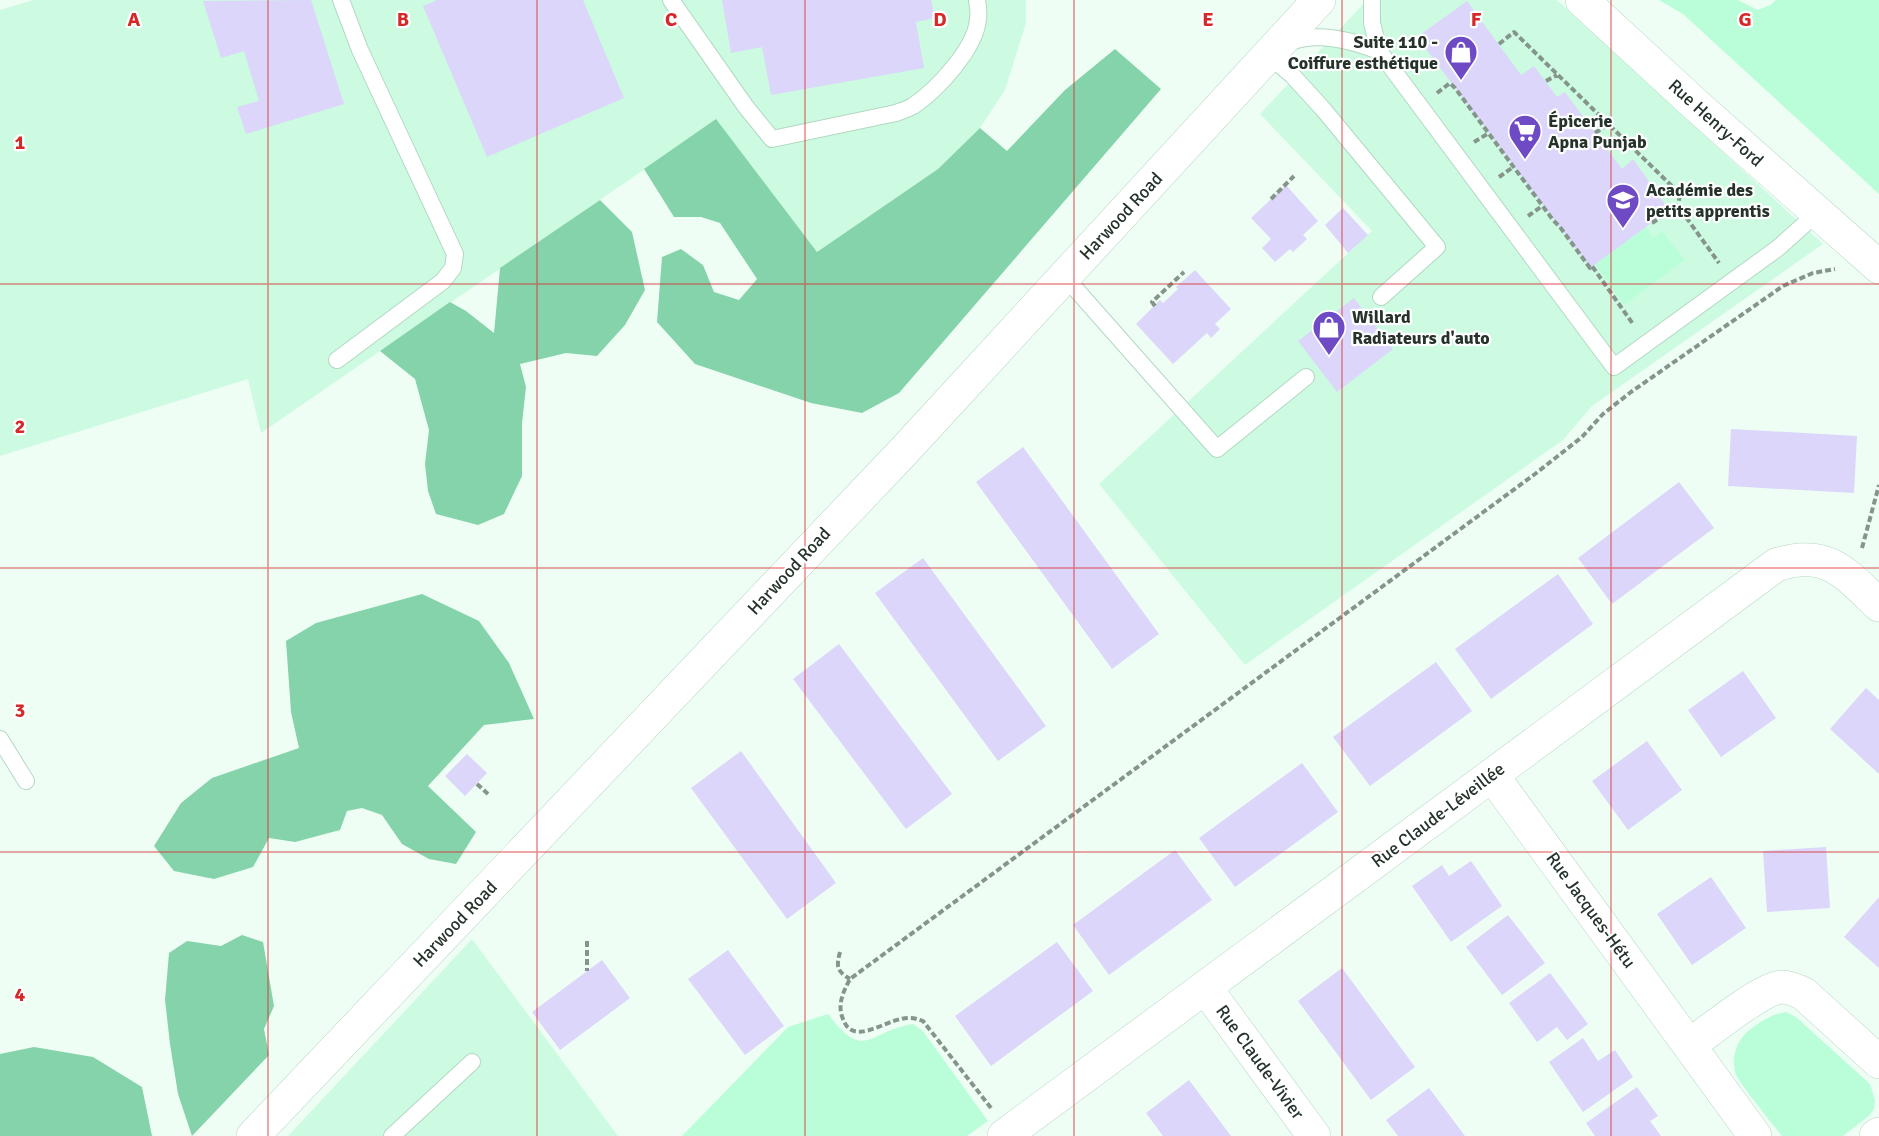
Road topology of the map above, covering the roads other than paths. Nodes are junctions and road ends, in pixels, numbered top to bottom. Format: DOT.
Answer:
graph roads {
  1 [pos="341,0"];
  2 [pos="671,0"];
  3 [pos="977,0"];
  4 [pos="1319,0"];
  5 [pos="1372,0"];
  6 [pos="1582,0"];
  7 [pos="1379,51"];
  8 [pos="1268,55"];
  9 [pos="1817,213"];
  10 [pos="1879,267"];
  11 [pos="1065,277"];
  12 [pos="1381,297"];
  13 [pos="337,360"];
  14 [pos="1306,377"];
  15 [pos="1879,605"];
  16 [pos="0,739"];
  17 [pos="1492,775"];
  18 [pos="26,781"];
  19 [pos="1205,987"];
  20 [pos="1690,1045"];
  21 [pos="472,1062"];
  22 [pos="1879,1062"];
  23 [pos="1000,1125"];
  24 [pos="253,1136"];
  25 [pos="392,1136"];
  26 [pos="1314,1136"];
  27 [pos="1755,1136"];
  1 -- 13 [label="lane"];
  2 -- 3 [label="lane"];
  4 -- 8 [label="street, Harwood Road"];
  5 -- 7 [label="lane"];
  6 -- 9 [label="street, Rue Henry-Ford"];
  7 -- 8 [label="lane"];
  7 -- 9 [label="lane"];
  8 -- 11 [label="street, Harwood Road"];
  8 -- 12 [label="lane"];
  9 -- 10 [label="street, Rue Henry-Ford"];
  11 -- 14 [label="lane"];
  11 -- 24 [label="street, Harwood Road"];
  15 -- 17 [label="street, Rue Claude-Léveillée"];
  16 -- 18 [label="lane"];
  17 -- 19 [label="street, Rue Claude-Léveillée"];
  17 -- 20 [label="street, Rue Jacques-Hétu"];
  19 -- 23 [label="street, Rue Claude-Léveillée"];
  19 -- 26 [label="street, Rue Claude-Vivier"];
  20 -- 22 [label="street"];
  20 -- 27 [label="street, Rue Jacques-Hétu"];
  21 -- 25 [label="lane"];
}
